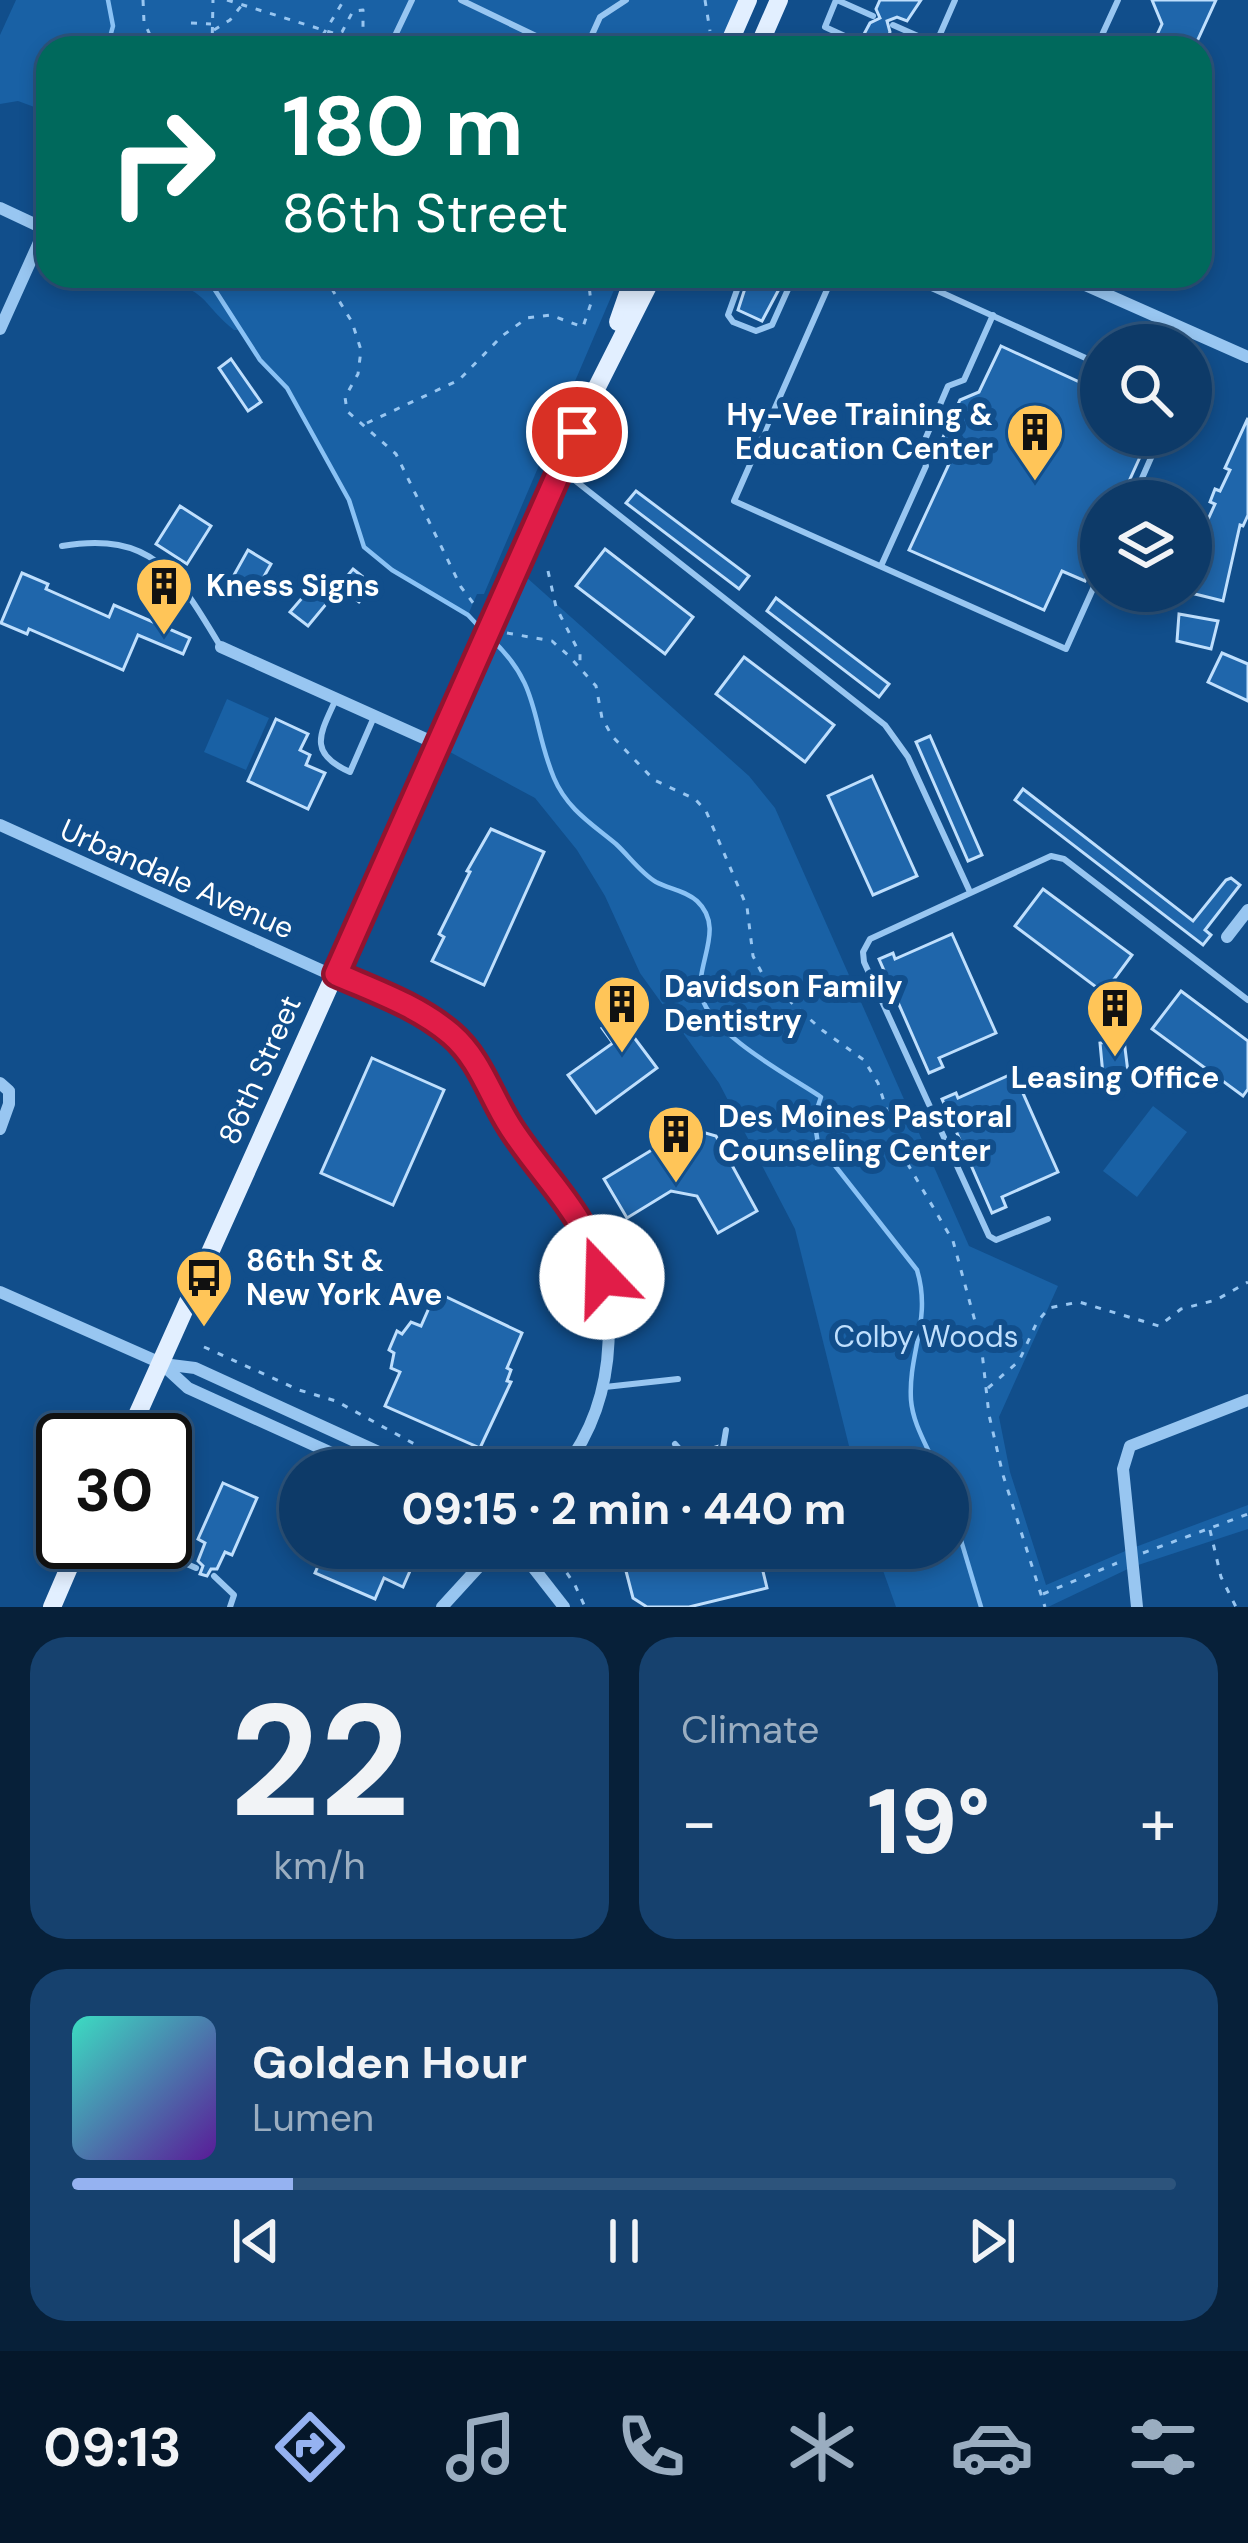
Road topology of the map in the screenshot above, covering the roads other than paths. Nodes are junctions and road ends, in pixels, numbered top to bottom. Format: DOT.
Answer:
graph roads {
  1 [pos="412,0"];
  2 [pos="461,0"];
  3 [pos="626,0"];
  4 [pos="748,0"];
  5 [pos="779,0"];
  6 [pos="837,0"];
  7 [pos="955,0"];
  8 [pos="1118,0"];
  9 [pos="873,16"];
  10 [pos="893,25"];
  11 [pos="395,36"];
  12 [pos="536,36"];
  13 [pos="591,36"];
  14 [pos="732,36"];
  15 [pos="763,36"];
  16 [pos="845,36"];
  17 [pos="915,36"];
  18 [pos="939,36"];
  19 [pos="1102,36"];
  20 [pos="0,208"];
  21 [pos="36,225"];
  22 [pos="36,249"];
  23 [pos="630,288"];
  24 [pos="647,288"];
  25 [pos="738,288"];
  26 [pos="789,288"];
  27 [pos="828,288"];
  28 [pos="932,288"];
  29 [pos="1092,288"];
  30 [pos="993,315"];
  31 [pos="0,329"];
  32 [pos="1080,354"];
  33 [pos="1248,357"];
  34 [pos="593,394"];
  35 [pos="561,469"];
  36 [pos="62,546"];
  37 [pos="880,566"];
  38 [pos="1083,612"];
  39 [pos="221,647"];
  40 [pos="335,699"];
  41 [pos="375,716"];
  42 [pos="437,745"];
  43 [pos="0,825"];
  44 [pos="970,892"];
  45 [pos="1248,910"];
  46 [pos="1227,937"];
  47 [pos="335,975"];
  48 [pos="1248,1000"];
  49 [pos="0,1083"];
  50 [pos="0,1129"];
  51 [pos="1048,1220"];
  52 [pos="602,1277"];
  53 [pos="658,1277"];
  54 [pos="0,1292"];
  55 [pos="163,1364"];
  56 [pos="678,1379"];
  57 [pos="602,1387"];
  58 [pos="1248,1400"];
  59 [pos="139,1413"];
  60 [pos="726,1430"];
  61 [pos="675,1444"];
  62 [pos="323,1449"];
  63 [pos="372,1449"];
  64 [pos="576,1449"];
  65 [pos="679,1449"];
  66 [pos="723,1449"];
  67 [pos="192,1566"];
  68 [pos="196,1568"];
  69 [pos="68,1569"];
  70 [pos="477,1569"];
  71 [pos="534,1569"];
  72 [pos="214,1576"];
  73 [pos="52,1607"];
  74 [pos="230,1607"];
  75 [pos="442,1607"];
  76 [pos="564,1607"];
  77 [pos="1137,1607"];
  1 -- 11 [label="lane"];
  2 -- 12 [label="lane"];
  3 -- 13 [label="lane"];
  4 -- 14 [label="main road"];
  5 -- 15 [label="main road"];
  6 -- 9 [label="lane"];
  6 -- 16 [label="lane"];
  7 -- 18 [label="lane"];
  8 -- 19 [label="lane"];
  10 -- 17 [label="lane"];
  20 -- 21 [label="street"];
  22 -- 31 [label="street"];
  23 -- 34 [label="main road, 86th Street"];
  24 -- 34 [label="main road, 86th Street"];
  25 -- 26 [label="lane"];
  27 -- 37 [label="lane"];
  28 -- 30 [label="lane"];
  29 -- 33 [label="street"];
  30 -- 32 [label="lane"];
  30 -- 37 [label="lane"];
  34 -- 35 [label="main road, 86th Street"];
  35 -- 42 [label="main road, 86th Street, bridge"];
  35 -- 44 [label="lane"];
  36 -- 39 [label="lane"];
  37 -- 38 [label="lane"];
  39 -- 40 [label="street"];
  40 -- 41 [label="street"];
  40 -- 41 [label="lane"];
  41 -- 42 [label="street"];
  42 -- 47 [label="main road, 86th Street"];
  43 -- 47 [label="street, Urbandale Avenue"];
  44 -- 48 [label="lane"];
  44 -- 51 [label="lane"];
  45 -- 46 [label="street"];
  47 -- 52 [label="street, Urbandale Avenue"];
  47 -- 55 [label="main road, 86th Street"];
  49 -- 50 [label="street"];
  52 -- 53 [label="lane"];
  52 -- 57 [label="street, Urbandale Avenue"];
  54 -- 55 [label="street"];
  55 -- 59 [label="main road, 86th Street"];
  55 -- 62 [label="street"];
  55 -- 63 [label="street"];
  56 -- 57 [label="lane"];
  57 -- 64 [label="street, Urbandale Avenue"];
  58 -- 77 [label="street"];
  60 -- 66 [label="lane"];
  61 -- 65 [label="lane"];
  67 -- 68 [label="lane"];
  69 -- 73 [label="main road"];
  70 -- 75 [label="street"];
  71 -- 76 [label="street"];
  72 -- 74 [label="lane"];
}
